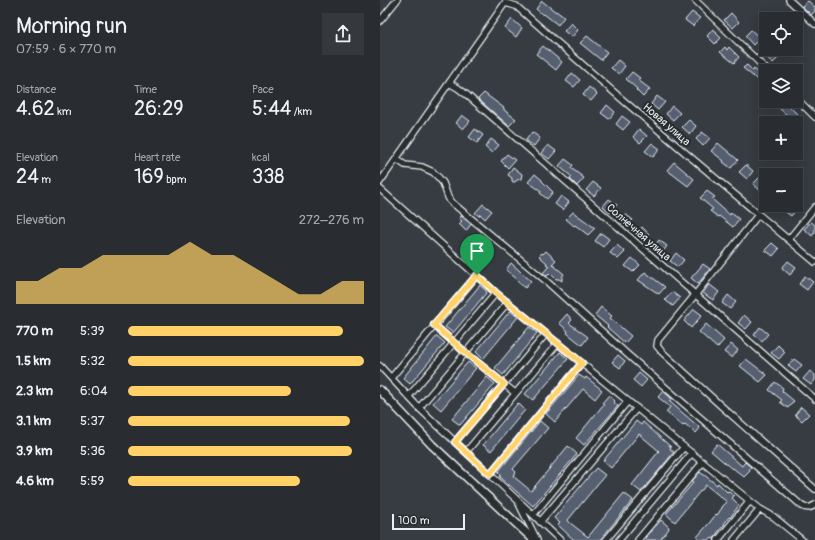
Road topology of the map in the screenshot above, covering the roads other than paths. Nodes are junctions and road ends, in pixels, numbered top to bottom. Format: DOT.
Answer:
graph roads {
  1 [pos="397,0"];
  2 [pos="695,0"];
  3 [pos="789,0"];
  4 [pos="505,2"];
  5 [pos="380,21"];
  6 [pos="815,24"];
  7 [pos="761,64"];
  8 [pos="449,83"];
  9 [pos="803,105"];
  10 [pos="815,117"];
  11 [pos="396,159"];
  12 [pos="380,182"];
  13 [pos="380,189"];
  14 [pos="815,207"];
  15 [pos="758,215"];
  16 [pos="789,239"];
  17 [pos="815,262"];
  18 [pos="477,275"];
  19 [pos="496,293"];
  20 [pos="695,295"];
  21 [pos="508,302"];
  22 [pos="434,325"];
  23 [pos="546,334"];
  24 [pos="454,342"];
  25 [pos="558,344"];
  26 [pos="466,353"];
  27 [pos="582,363"];
  28 [pos="380,366"];
  29 [pos="391,378"];
  30 [pos="504,384"];
  31 [pos="380,390"];
  32 [pos="515,394"];
  33 [pos="409,396"];
  34 [pos="815,399"];
  35 [pos="628,401"];
  36 [pos="419,408"];
  37 [pos="636,408"];
  38 [pos="455,442"];
  39 [pos="684,447"];
  40 [pos="466,452"];
  41 [pos="692,453"];
  42 [pos="703,462"];
  43 [pos="490,474"];
  44 [pos="815,489"];
  45 [pos="750,501"];
  46 [pos="518,502"];
  47 [pos="815,505"];
  48 [pos="760,509"];
  49 [pos="533,515"];
  50 [pos="540,522"];
  51 [pos="534,540"];
  52 [pos="537,540"];
  53 [pos="560,540"];
  54 [pos="606,540"];
  55 [pos="620,540"];
  56 [pos="638,540"];
  57 [pos="718,540"];
  58 [pos="734,540"];
  59 [pos="802,540"];
  1 -- 5 [label="street"];
  2 -- 7 [label="street"];
  3 -- 6 [label="street"];
  4 -- 8 [label="street"];
  4 -- 15 [label="street, Новая улица"];
  8 -- 11 [label="street"];
  8 -- 20 [label="street, Солнечная улица"];
  9 -- 10 [label="street"];
  11 -- 12 [label="street"];
  11 -- 47 [label="street"];
  13 -- 18 [label="street"];
  14 -- 16 [label="street"];
  15 -- 16 [label="street, Новая улица"];
  15 -- 20 [label="street"];
  16 -- 17 [label="street, Новая улица"];
  18 -- 19 [label="street"];
  18 -- 22 [label="street"];
  19 -- 21 [label="street"];
  19 -- 24 [label="street"];
  20 -- 34 [label="street, Солнечная улица"];
  20 -- 44 [label="street"];
  21 -- 23 [label="street"];
  21 -- 26 [label="street"];
  22 -- 24 [label="street"];
  22 -- 29 [label="street"];
  23 -- 25 [label="street"];
  23 -- 30 [label="street"];
  24 -- 26 [label="street"];
  24 -- 33 [label="street"];
  25 -- 27 [label="street"];
  25 -- 32 [label="street"];
  26 -- 30 [label="street"];
  26 -- 36 [label="street"];
  27 -- 35 [label="street"];
  27 -- 43 [label="street"];
  28 -- 29 [label="street"];
  29 -- 33 [label="street"];
  30 -- 32 [label="street"];
  30 -- 38 [label="street"];
  31 -- 51 [label="main road"];
  32 -- 40 [label="street"];
  33 -- 36 [label="street"];
  35 -- 37 [label="street"];
  35 -- 49 [label="street"];
  36 -- 38 [label="street"];
  37 -- 39 [label="street"];
  37 -- 50 [label="street"];
  38 -- 40 [label="street"];
  39 -- 41 [label="street"];
  39 -- 54 [label="street"];
  40 -- 43 [label="street"];
  41 -- 42 [label="street"];
  41 -- 55 [label="street"];
  42 -- 45 [label="street"];
  42 -- 56 [label="street"];
  43 -- 46 [label="street"];
  45 -- 48 [label="street"];
  45 -- 57 [label="street"];
  46 -- 49 [label="street"];
  46 -- 52 [label="street"];
  48 -- 58 [label="street"];
  48 -- 59 [label="street"];
  49 -- 50 [label="street"];
  50 -- 53 [label="street"];
}
